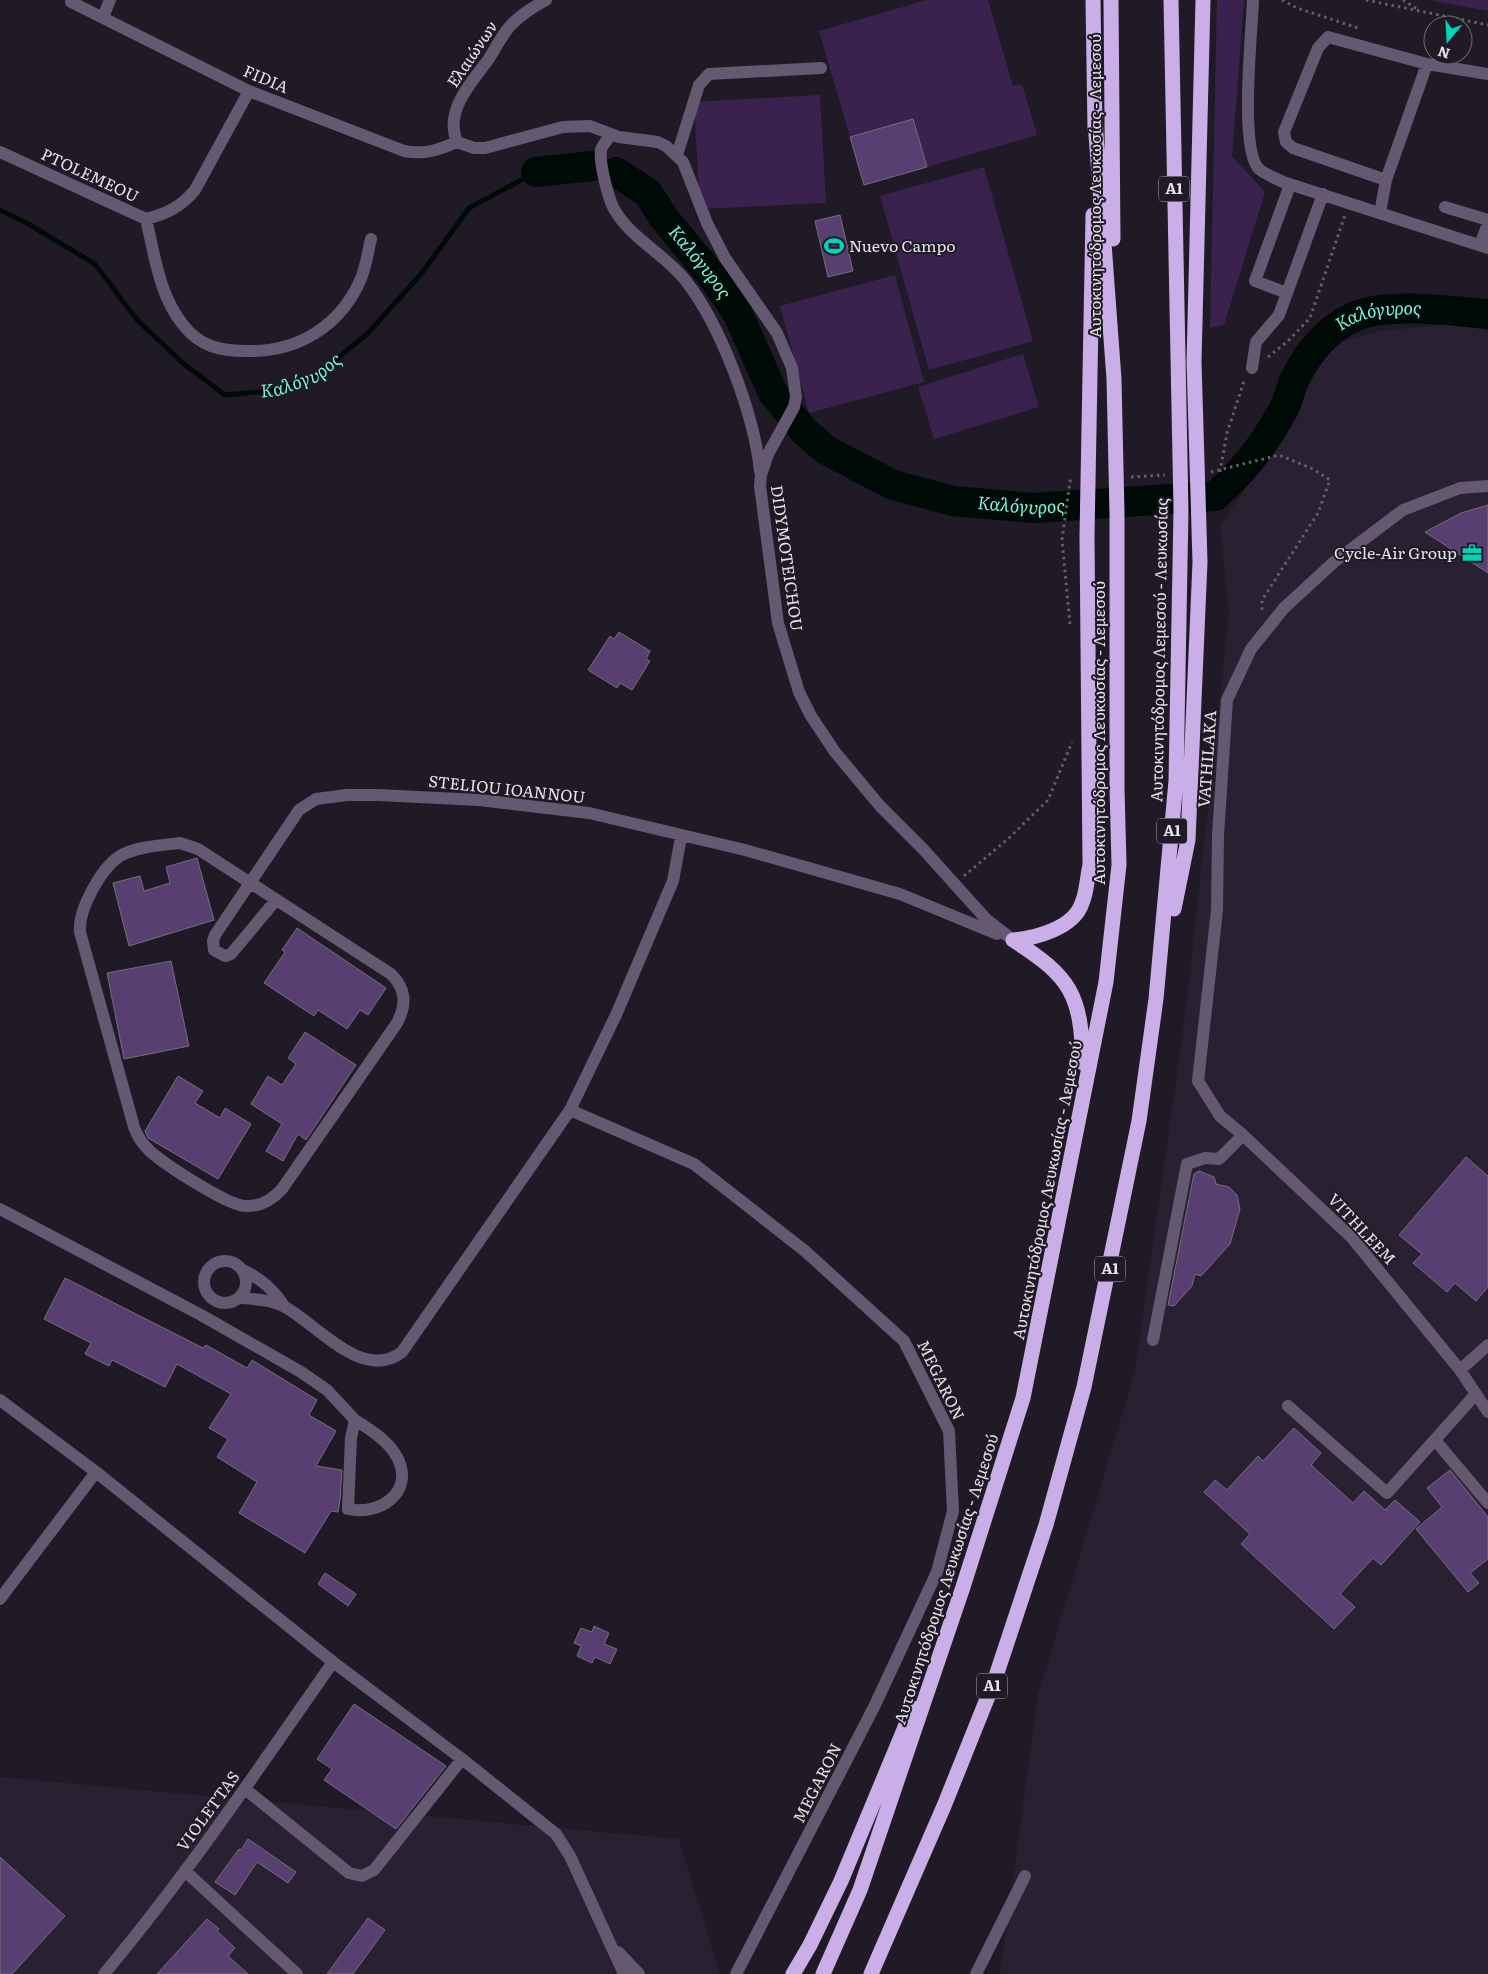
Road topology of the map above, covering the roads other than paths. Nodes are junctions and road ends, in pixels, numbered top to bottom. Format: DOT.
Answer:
graph roads {
  1 [pos="110,0"];
  2 [pos="546,0"];
  3 [pos="1093,0"];
  4 [pos="1111,0"];
  5 [pos="1171,0"];
  6 [pos="1203,0"];
  7 [pos="1253,0"];
  8 [pos="71,2"];
  9 [pos="103,17"];
  10 [pos="1423,63"];
  11 [pos="1427,65"];
  12 [pos="1433,65"];
  13 [pos="821,68"];
  14 [pos="1488,74"];
  15 [pos="250,92"];
  16 [pos="1095,121"];
  17 [pos="611,134"];
  18 [pos="457,142"];
  19 [pos="0,152"];
  20 [pos="677,155"];
  21 [pos="1386,180"];
  22 [pos="1286,183"];
  23 [pos="1323,194"];
  24 [pos="1445,207"];
  25 [pos="1380,213"];
  26 [pos="146,219"];
  27 [pos="1488,220"];
  28 [pos="1488,224"];
  29 [pos="371,239"];
  30 [pos="1484,247"];
  31 [pos="1287,293"];
  32 [pos="1252,368"];
  33 [pos="1114,376"];
  34 [pos="761,474"];
  35 [pos="1488,486"];
  36 [pos="682,836"];
  37 [pos="250,883"];
  38 [pos="276,900"];
  39 [pos="1013,940"];
  40 [pos="1156,999"];
  41 [pos="1198,1081"];
  42 [pos="1084,1090"];
  43 [pos="570,1110"];
  44 [pos="1243,1135"];
  45 [pos="0,1209"];
  46 [pos="243,1270"];
  47 [pos="240,1298"];
  48 [pos="213,1300"];
  49 [pos="284,1306"];
  50 [pos="201,1315"];
  51 [pos="1153,1340"];
  52 [pos="1488,1345"];
  53 [pos="1460,1370"];
  54 [pos="1475,1396"];
  55 [pos="0,1400"];
  56 [pos="1288,1406"];
  57 [pos="1488,1412"];
  58 [pos="355,1420"];
  59 [pos="1435,1440"];
  60 [pos="96,1472"];
  61 [pos="1488,1503"];
  62 [pos="0,1599"];
  63 [pos="939,1658"];
  64 [pos="333,1662"];
  65 [pos="462,1759"];
  66 [pos="245,1789"];
  67 [pos="185,1870"];
  68 [pos="1025,1876"];
  69 [pos="612,1945"];
  70 [pos="104,1974"];
  71 [pos="297,1974"];
  72 [pos="624,1974"];
  73 [pos="639,1974"];
  74 [pos="736,1974"];
  75 [pos="793,1974"];
  76 [pos="823,1974"];
  77 [pos="871,1974"];
  78 [pos="976,1974"];
  1 -- 9 [label="street"];
  2 -- 18 [label="street, Ελαιώνων"];
  3 -- 16 [label="highway"];
  4 -- 33 [label="highway, Αυτοκινητόδρομος Λευκωσίας - Λεμεσού"];
  5 -- 40 [label="highway, Αυτοκινητόδρομος Λεμεσού - Λευκωσίας / A1"];
  6 -- 40 [label="highway"];
  7 -- 22 [label="street"];
  8 -- 9 [label="street, FIDIA"];
  9 -- 15 [label="street, FIDIA"];
  10 -- 21 [label="street"];
  11 -- 21 [label="street"];
  12 -- 14 [label="street"];
  13 -- 20 [label="street"];
  15 -- 18 [label="street, FIDIA"];
  15 -- 26 [label="street, PTOLEMEOU"];
  16 -- 33 [label="highway"];
  16 -- 39 [label="highway"];
  17 -- 18 [label="street, DIDYMOTEICHOU"];
  17 -- 20 [label="street, DIDYMOTEICHOU"];
  17 -- 34 [label="street"];
  19 -- 26 [label="street, PTOLEMEOU"];
  20 -- 34 [label="street, DIDYMOTEICHOU"];
  21 -- 25 [label="street"];
  22 -- 23 [label="street"];
  22 -- 31 [label="street"];
  23 -- 25 [label="street"];
  23 -- 31 [label="street"];
  24 -- 27 [label="street"];
  25 -- 30 [label="street"];
  26 -- 29 [label="street"];
  28 -- 30 [label="street"];
  31 -- 32 [label="street"];
  33 -- 42 [label="highway, Αυτοκινητόδρομος Λευκωσίας - Λεμεσού"];
  34 -- 39 [label="street, DIDYMOTEICHOU"];
  35 -- 41 [label="street, VATHILAKA"];
  36 -- 37 [label="street, STELIOU IOANNOU"];
  36 -- 39 [label="street, STELIOU IOANNOU"];
  36 -- 43 [label="street"];
  37 -- 38 [label="street"];
  37 -- 38 [label="street, STELIOU IOANNOU"];
  37 -- 38 [label="street"];
  39 -- 42 [label="highway"];
  40 -- 77 [label="highway, Αυτοκινητόδρομος Λεμεσού - Λευκωσίας / A1"];
  41 -- 44 [label="street, VITHLEEM"];
  42 -- 63 [label="highway, Αυτοκινητόδρομος Λευκωσίας - Λεμεσού"];
  43 -- 49 [label="street"];
  43 -- 74 [label="street, MEGARON"];
  44 -- 51 [label="street"];
  44 -- 53 [label="street, VITHLEEM"];
  45 -- 50 [label="street"];
  46 -- 47 [label="street"];
  46 -- 48 [label="street"];
  46 -- 49 [label="street"];
  47 -- 48 [label="street"];
  47 -- 49 [label="street"];
  48 -- 50 [label="street"];
  50 -- 58 [label="street"];
  52 -- 53 [label="street"];
  53 -- 54 [label="street, VITHLEEM"];
  54 -- 57 [label="street, VITHLEEM"];
  54 -- 59 [label="street"];
  55 -- 60 [label="street"];
  56 -- 59 [label="street"];
  58 -- 58 [label="street"];
  59 -- 61 [label="street"];
  60 -- 62 [label="street"];
  60 -- 64 [label="street"];
  63 -- 75 [label="highway"];
  63 -- 76 [label="highway, Αυτοκινητόδρομος Λευκωσίας - Λεμεσού"];
  64 -- 65 [label="street"];
  64 -- 66 [label="street, VIOLETTAS"];
  65 -- 66 [label="street"];
  65 -- 69 [label="street"];
  66 -- 67 [label="street, VIOLETTAS"];
  67 -- 70 [label="street, VIOLETTAS"];
  67 -- 71 [label="street"];
  68 -- 78 [label="street"];
  69 -- 72 [label="street"];
  69 -- 73 [label="street"];
}
